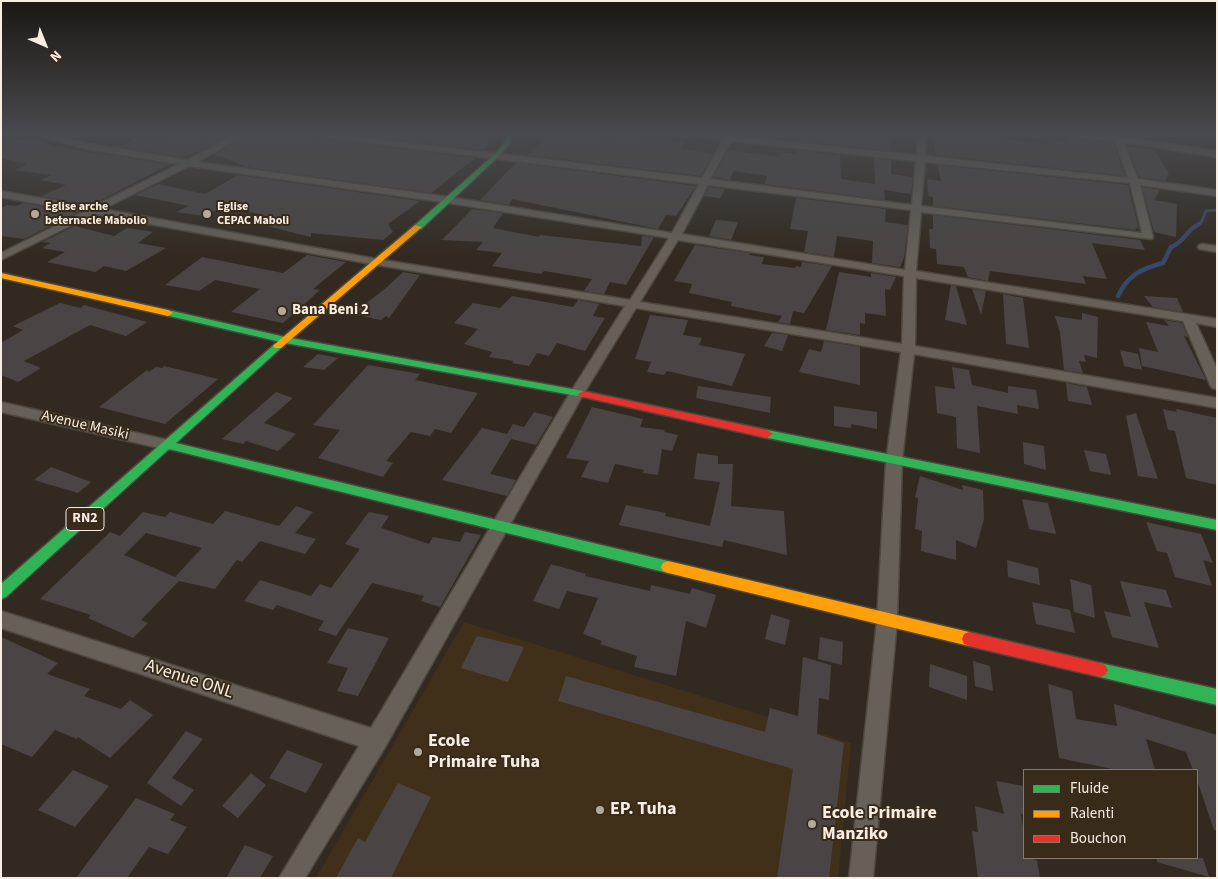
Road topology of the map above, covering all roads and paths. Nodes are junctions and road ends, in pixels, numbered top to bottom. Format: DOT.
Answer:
graph roads {
  1 [pos="165,175"];
  2 [pos="273,175"];
  3 [pos="476,175"];
  4 [pos="650,175"];
  5 [pos="708,175"];
  6 [pos="921,175"];
  7 [pos="1081,175"];
  8 [pos="1132,175"];
  9 [pos="1134,181"];
  10 [pos="704,182"];
  11 [pos="1217,193"];
  12 [pos="1,194"];
  13 [pos="449,200"];
  14 [pos="918,209"];
  15 [pos="97,210"];
  16 [pos="675,237"];
  17 [pos="1203,247"];
  18 [pos="1217,249"];
  19 [pos="1,257"];
  20 [pos="377,262"];
  21 [pos="910,273"];
  22 [pos="1,275"];
  23 [pos="632,303"];
  24 [pos="1188,319"];
  25 [pos="1217,323"];
  26 [pos="285,340"];
  27 [pos="908,349"];
  28 [pos="1217,385"];
  29 [pos="577,393"];
  30 [pos="1217,403"];
  31 [pos="1,407"];
  32 [pos="168,445"];
  33 [pos="894,461"];
  34 [pos="1217,525"];
  35 [pos="501,528"];
  36 [pos="1,593"];
  37 [pos="1,620"];
  38 [pos="888,621"];
  39 [pos="1217,697"];
  40 [pos="376,741"];
  41 [pos="291,878"];
  42 [pos="861,878"];
  1 -- 15 [label="street"];
  2 -- 13 [label="street"];
  3 -- 13 [label="main road, RN2"];
  4 -- 10 [label="street"];
  5 -- 10 [label="street"];
  6 -- 14 [label="street"];
  7 -- 9 [label="street"];
  8 -- 9 [label="street"];
  9 -- 11 [label="street"];
  9 -- 14 [label="street"];
  10 -- 14 [label="street"];
  10 -- 16 [label="street"];
  12 -- 15 [label="street"];
  13 -- 16 [label="street"];
  13 -- 20 [label="main road, RN2"];
  14 -- 21 [label="street"];
  15 -- 19 [label="street"];
  15 -- 20 [label="street"];
  16 -- 21 [label="street"];
  16 -- 23 [label="street"];
  17 -- 18 [label="street"];
  20 -- 23 [label="street"];
  20 -- 26 [label="main road, RN2"];
  21 -- 24 [label="street"];
  21 -- 27 [label="street"];
  22 -- 26 [label="main road"];
  23 -- 27 [label="street"];
  23 -- 29 [label="street"];
  24 -- 25 [label="street"];
  24 -- 28 [label="street"];
  26 -- 29 [label="main road"];
  26 -- 32 [label="main road, RN2"];
  27 -- 30 [label="street"];
  27 -- 33 [label="street"];
  29 -- 33 [label="main road"];
  29 -- 35 [label="street"];
  31 -- 32 [label="street, Avenue Masiki"];
  32 -- 35 [label="main road"];
  32 -- 36 [label="main road, RN2"];
  33 -- 34 [label="main road"];
  33 -- 38 [label="street"];
  35 -- 38 [label="main road"];
  35 -- 40 [label="street"];
  37 -- 40 [label="street, Avenue ONL"];
  38 -- 39 [label="main road"];
  38 -- 42 [label="street"];
  40 -- 41 [label="street"];
}
